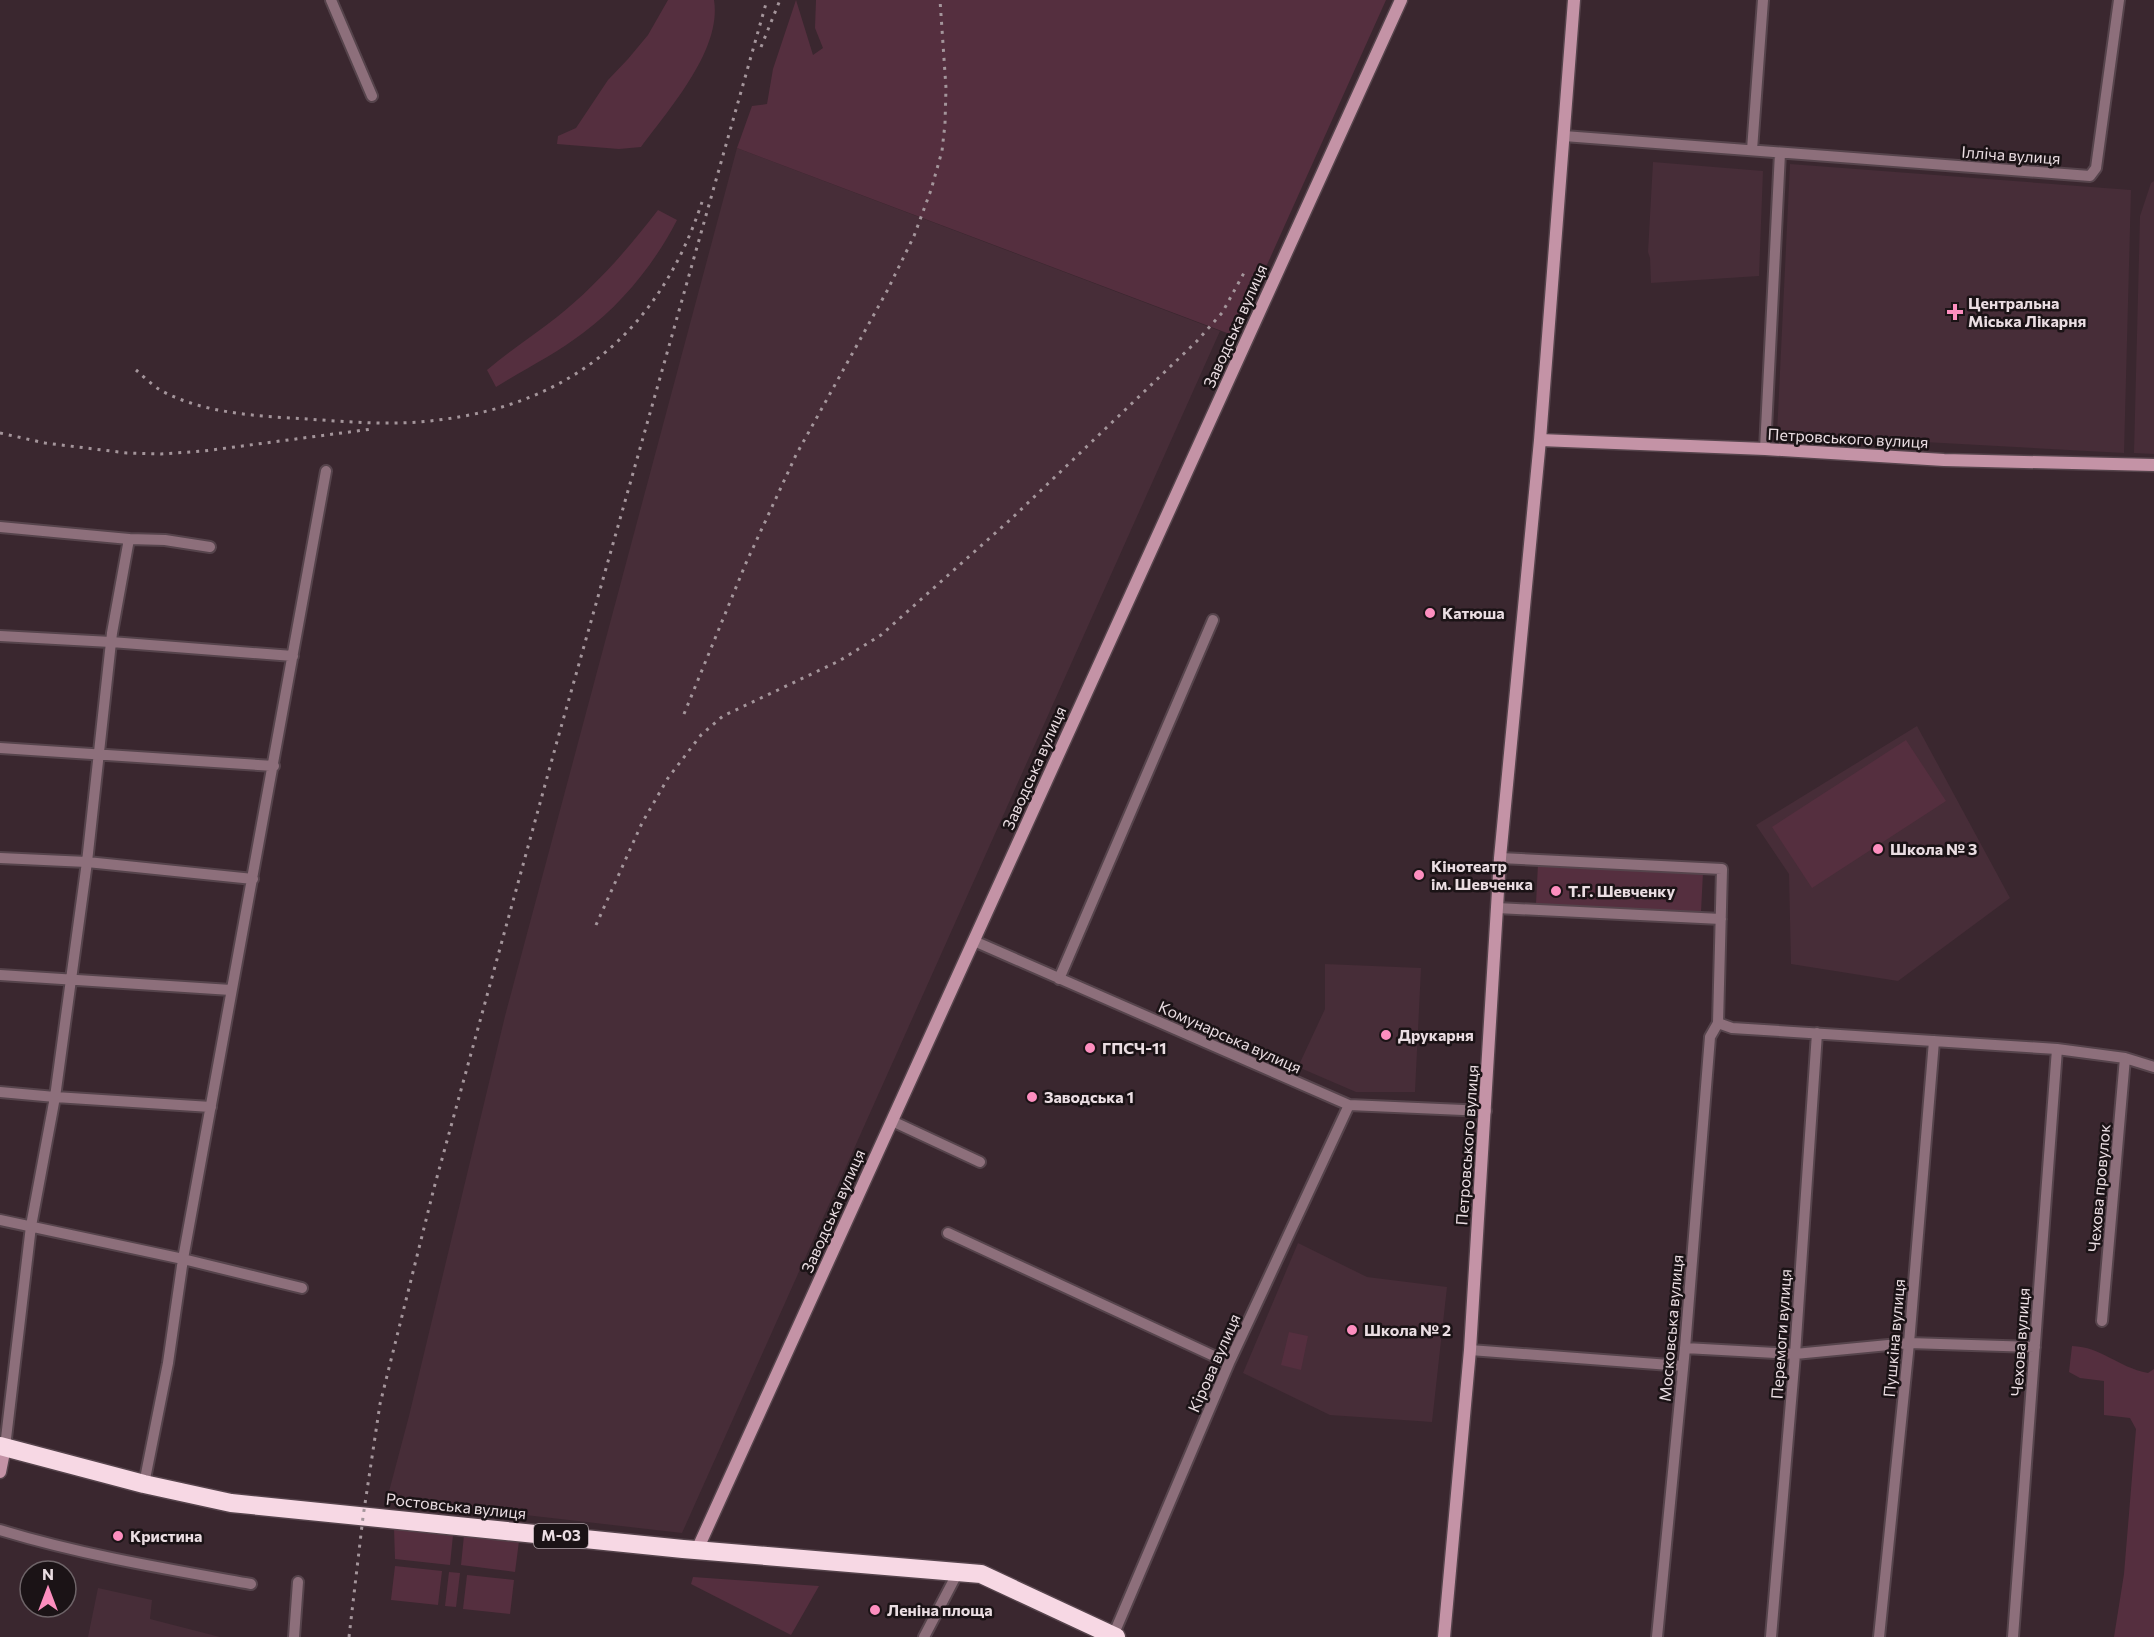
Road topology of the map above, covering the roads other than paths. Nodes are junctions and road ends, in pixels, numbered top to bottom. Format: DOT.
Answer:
graph roads {
  1 [pos="331,0"];
  2 [pos="1401,0"];
  3 [pos="1574,0"];
  4 [pos="1764,0"];
  5 [pos="2119,0"];
  6 [pos="372,96"];
  7 [pos="1564,136"];
  8 [pos="1752,150"];
  9 [pos="1780,153"];
  10 [pos="1540,440"];
  11 [pos="1765,449"];
  12 [pos="2154,465"];
  13 [pos="326,471"];
  14 [pos="0,527"];
  15 [pos="129,539"];
  16 [pos="210,547"];
  17 [pos="1213,620"];
  18 [pos="0,636"];
  19 [pos="111,642"];
  20 [pos="294,656"];
  21 [pos="0,748"];
  22 [pos="99,755"];
  23 [pos="274,766"];
  24 [pos="0,858"];
  25 [pos="1500,858"];
  26 [pos="87,862"];
  27 [pos="253,879"];
  28 [pos="1497,909"];
  29 [pos="1721,919"];
  30 [pos="974,941"];
  31 [pos="0,975"];
  32 [pos="72,979"];
  33 [pos="1059,979"];
  34 [pos="231,990"];
  35 [pos="1718,1023"];
  36 [pos="1817,1034"];
  37 [pos="1934,1041"];
  38 [pos="2057,1049"];
  39 [pos="2125,1058"];
  40 [pos="2154,1066"];
  41 [pos="0,1092"];
  42 [pos="55,1097"];
  43 [pos="1348,1105"];
  44 [pos="211,1107"];
  45 [pos="1486,1111"];
  46 [pos="892,1121"];
  47 [pos="980,1162"];
  48 [pos="0,1220"];
  49 [pos="31,1226"];
  50 [pos="948,1233"];
  51 [pos="183,1259"];
  52 [pos="302,1288"];
  53 [pos="2102,1321"];
  54 [pos="1909,1343"];
  55 [pos="2035,1347"];
  56 [pos="1685,1348"];
  57 [pos="1470,1350"];
  58 [pos="1795,1354"];
  59 [pos="1229,1363"];
  60 [pos="1683,1366"];
  61 [pos="2,1446"];
  62 [pos="0,1472"];
  63 [pos="144,1484"];
  64 [pos="0,1530"];
  65 [pos="697,1550"];
  66 [pos="958,1572"];
  67 [pos="298,1582"];
  68 [pos="252,1584"];
  69 [pos="1114,1636"];
  70 [pos="294,1637"];
  71 [pos="924,1637"];
  72 [pos="1444,1637"];
  73 [pos="1657,1637"];
  74 [pos="1771,1637"];
  75 [pos="1879,1637"];
  76 [pos="2013,1637"];
  1 -- 6 [label="street"];
  2 -- 30 [label="main road, Заводська вулиця"];
  3 -- 7 [label="main road, Петровського вулиця"];
  4 -- 8 [label="street"];
  5 -- 9 [label="street, Ілліча вулиця"];
  7 -- 8 [label="street, Ілліча вулиця"];
  7 -- 10 [label="main road, Петровського вулиця"];
  8 -- 9 [label="street, Ілліча вулиця"];
  9 -- 11 [label="street"];
  10 -- 11 [label="main road, Петровського вулиця"];
  10 -- 25 [label="main road, Петровського вулиця"];
  11 -- 12 [label="main road, Петровського вулиця"];
  13 -- 20 [label="street"];
  14 -- 15 [label="street"];
  15 -- 16 [label="street"];
  15 -- 19 [label="street"];
  17 -- 33 [label="street"];
  18 -- 19 [label="street"];
  19 -- 20 [label="street"];
  19 -- 22 [label="street"];
  20 -- 23 [label="street"];
  21 -- 22 [label="street"];
  22 -- 23 [label="street"];
  22 -- 26 [label="street"];
  23 -- 27 [label="street"];
  24 -- 26 [label="street"];
  25 -- 28 [label="main road, Петровського вулиця"];
  25 -- 29 [label="street, Московська вулиця"];
  26 -- 27 [label="street"];
  26 -- 32 [label="street"];
  27 -- 34 [label="street"];
  28 -- 29 [label="street"];
  28 -- 45 [label="main road, Петровського вулиця"];
  29 -- 35 [label="street, Московська вулиця"];
  30 -- 33 [label="street, Комунарська вулиця"];
  30 -- 46 [label="main road, Заводська вулиця"];
  31 -- 32 [label="street"];
  32 -- 34 [label="street"];
  32 -- 42 [label="street"];
  33 -- 43 [label="street, Комунарська вулиця"];
  34 -- 44 [label="street"];
  35 -- 36 [label="street"];
  35 -- 56 [label="street, Московська вулиця"];
  36 -- 37 [label="street"];
  36 -- 58 [label="street, Перемоги вулиця"];
  37 -- 38 [label="street"];
  37 -- 54 [label="street, Пушкіна вулиця"];
  38 -- 39 [label="street"];
  38 -- 55 [label="street, Чехова вулиця"];
  39 -- 40 [label="street"];
  39 -- 53 [label="street, Чехова провулок"];
  41 -- 42 [label="street"];
  42 -- 44 [label="street"];
  42 -- 49 [label="street"];
  43 -- 45 [label="street, Комунарська вулиця"];
  43 -- 59 [label="street, Кірова вулиця"];
  44 -- 51 [label="street"];
  45 -- 57 [label="main road, Петровського вулиця"];
  46 -- 47 [label="street"];
  46 -- 65 [label="main road, Заводська вулиця"];
  48 -- 49 [label="street"];
  49 -- 51 [label="street"];
  49 -- 61 [label="street"];
  50 -- 59 [label="street"];
  51 -- 52 [label="street"];
  51 -- 63 [label="street"];
  54 -- 55 [label="street"];
  54 -- 58 [label="street"];
  54 -- 75 [label="street, Пушкіна вулиця"];
  55 -- 76 [label="street, Чехова вулиця"];
  56 -- 58 [label="street"];
  56 -- 60 [label="street, Московська вулиця"];
  57 -- 60 [label="street"];
  57 -- 72 [label="main road, Петровського вулиця"];
  58 -- 74 [label="street, Перемоги вулиця"];
  59 -- 69 [label="street, Кірова вулиця"];
  60 -- 73 [label="street, Московська вулиця"];
  61 -- 62 [label="main road"];
  61 -- 63 [label="highway, Ростовська вулиця / М-03"];
  63 -- 65 [label="highway, Ростовська вулиця / М-03"];
  64 -- 68 [label="street"];
  65 -- 66 [label="highway, Ростовська вулиця / М-03"];
  66 -- 69 [label="highway, Ростовська вулиця / М-03"];
  66 -- 71 [label="street"];
  67 -- 70 [label="street"];
}
